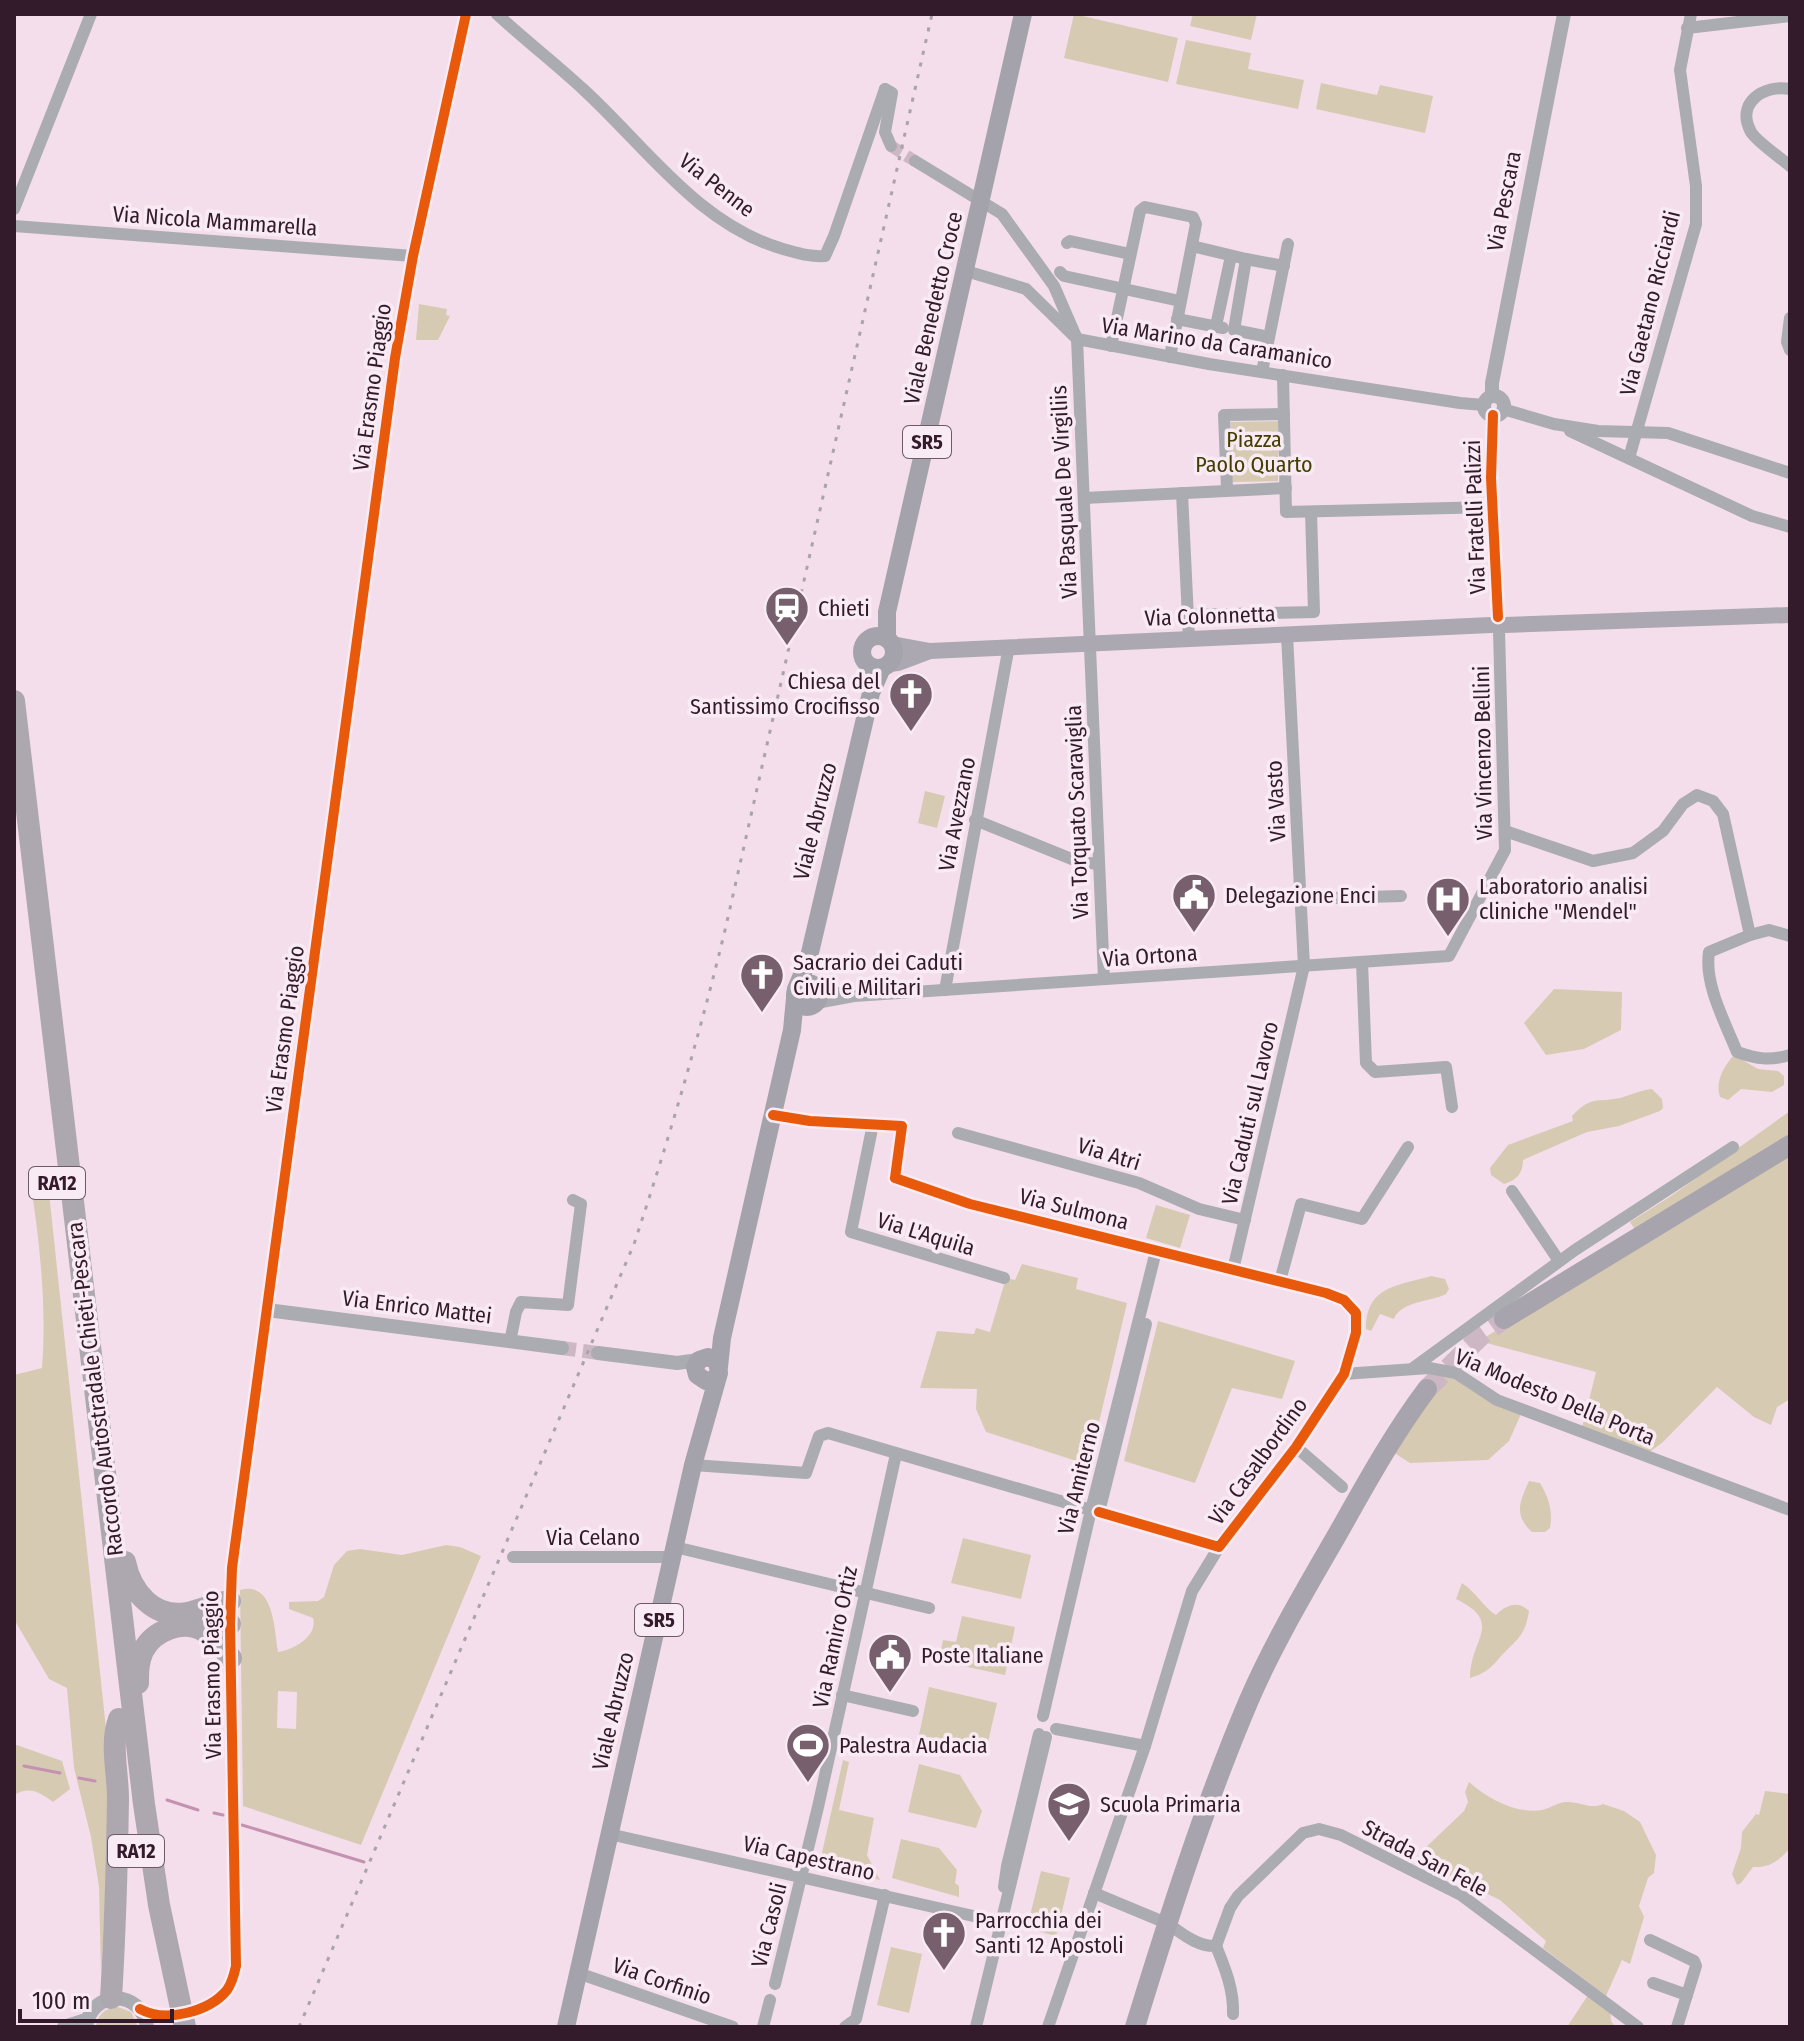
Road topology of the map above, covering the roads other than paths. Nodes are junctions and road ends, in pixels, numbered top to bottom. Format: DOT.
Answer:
graph roads {
  1 [pos="91,14"];
  2 [pos="466,14"];
  3 [pos="497,14"];
  4 [pos="1023,14"];
  5 [pos="1564,14"];
  6 [pos="1691,14"];
  7 [pos="1790,16"];
  8 [pos="1687,28"];
  9 [pos="1790,89"];
  10 [pos="891,146"];
  11 [pos="915,161"];
  12 [pos="1790,166"];
  13 [pos="982,200"];
  14 [pos="14,209"];
  15 [pos="14,226"];
  16 [pos="1067,243"];
  17 [pos="1288,244"];
  18 [pos="1192,246"];
  19 [pos="1130,254"];
  20 [pos="413,256"];
  21 [pos="1231,256"];
  22 [pos="1246,259"];
  23 [pos="1284,266"];
  24 [pos="966,271"];
  25 [pos="1060,272"];
  26 [pos="1124,289"];
  27 [pos="1180,301"];
  28 [pos="1790,318"];
  29 [pos="1177,319"];
  30 [pos="1216,326"];
  31 [pos="1234,330"];
  32 [pos="1269,337"];
  33 [pos="1077,339"];
  34 [pos="1111,346"];
  35 [pos="1790,350"];
  36 [pos="1170,357"];
  37 [pos="1262,372"];
  38 [pos="1283,375"];
  39 [pos="1493,406"];
  40 [pos="1284,414"];
  41 [pos="1554,424"];
  42 [pos="1637,432"];
  43 [pos="1629,458"];
  44 [pos="1790,473"];
  45 [pos="1286,488"];
  46 [pos="1227,489"];
  47 [pos="1182,493"];
  48 [pos="1084,498"];
  49 [pos="1492,507"];
  50 [pos="1311,512"];
  51 [pos="1790,527"];
  52 [pos="1188,615"];
  53 [pos="1790,615"];
  54 [pos="1499,625"];
  55 [pos="1287,635"];
  56 [pos="881,639"];
  57 [pos="1189,639"];
  58 [pos="1091,644"];
  59 [pos="1009,646"];
  60 [pos="930,651"];
  61 [pos="876,665"];
  62 [pos="14,701"];
  63 [pos="975,820"];
  64 [pos="14,826"];
  65 [pos="1505,831"];
  66 [pos="1099,864"];
  67 [pos="1401,896"];
  68 [pos="1301,899"];
  69 [pos="1750,935"];
  70 [pos="1790,936"];
  71 [pos="1449,956"];
  72 [pos="1362,962"];
  73 [pos="1304,966"];
  74 [pos="1104,979"];
  75 [pos="945,990"];
  76 [pos="807,995"];
  77 [pos="1790,1055"];
  78 [pos="1452,1107"];
  79 [pos="773,1115"];
  80 [pos="873,1124"];
  81 [pos="958,1133"];
  82 [pos="1790,1145"];
  83 [pos="1408,1147"];
  84 [pos="1733,1147"];
  85 [pos="1512,1191"];
  86 [pos="573,1200"];
  87 [pos="1245,1220"];
  88 [pos="1160,1252"];
  89 [pos="1559,1261"];
  90 [pos="1233,1270"];
  91 [pos="1004,1278"];
  92 [pos="1280,1281"];
  93 [pos="267,1310"];
  94 [pos="1504,1319"];
  95 [pos="510,1342"];
  96 [pos="562,1348"];
  97 [pos="598,1353"];
  98 [pos="707,1368"];
  99 [pos="1410,1370"];
  100 [pos="1344,1374"];
  101 [pos="1427,1389"];
  102 [pos="1296,1447"];
  103 [pos="896,1454"];
  104 [pos="693,1465"];
  105 [pos="1342,1487"];
  106 [pos="108,1501"];
  107 [pos="1790,1510"];
  108 [pos="1095,1511"];
  109 [pos="1219,1547"];
  110 [pos="674,1552"];
  111 [pos="513,1557"];
  112 [pos="865,1594"];
  113 [pos="230,1601"];
  114 [pos="929,1608"];
  115 [pos="230,1624"];
  116 [pos="204,1631"];
  117 [pos="231,1658"];
  118 [pos="842,1695"];
  119 [pos="913,1711"];
  120 [pos="119,1719"];
  121 [pos="1047,1727"];
  122 [pos="137,1746"];
  123 [pos="1145,1746"];
  124 [pos="609,1834"];
  125 [pos="802,1876"];
  126 [pos="1094,1893"];
  127 [pos="885,1895"];
  128 [pos="1000,1922"];
  129 [pos="1165,1929"];
  130 [pos="1650,1940"];
  131 [pos="1216,1946"];
  132 [pos="578,1973"];
  133 [pos="166,1982"];
  134 [pos="1653,1983"];
  135 [pos="775,1984"];
  136 [pos="1687,1995"];
  137 [pos="111,1998"];
  138 [pos="770,2000"];
  139 [pos="140,2009"];
  140 [pos="1233,2014"];
  141 [pos="174,2023"];
  142 [pos="86,2024"];
  143 [pos="856,2024"];
  144 [pos="64,2027"];
  145 [pos="147,2027"];
  146 [pos="153,2027"];
  147 [pos="566,2027"];
  148 [pos="733,2027"];
  149 [pos="763,2027"];
  150 [pos="976,2027"];
  151 [pos="1048,2027"];
  152 [pos="1135,2027"];
  153 [pos="1638,2027"];
  154 [pos="1677,2027"];
  1 -- 14 [label="street"];
  2 -- 20 [label="street, Via Erasmo Piaggio"];
  3 -- 10 [label="street, Via Penne"];
  4 -- 13 [label="main road, Viale Benedetto Croce / SR5"];
  5 -- 39 [label="street, Via Pescara"];
  6 -- 8 [label="street, Via Gaetano Ricciardi"];
  7 -- 8 [label="street"];
  8 -- 42 [label="street, Via Gaetano Ricciardi"];
  9 -- 12 [label="street"];
  11 -- 13 [label="street"];
  13 -- 24 [label="main road, Viale Benedetto Croce / SR5"];
  13 -- 33 [label="street, Via Pasquale De Virgiliis"];
  15 -- 20 [label="street, Via Nicola Mammarella"];
  16 -- 19 [label="street"];
  17 -- 23 [label="street"];
  18 -- 19 [label="street"];
  18 -- 21 [label="street"];
  18 -- 27 [label="street"];
  19 -- 26 [label="street"];
  20 -- 93 [label="street, Via Erasmo Piaggio"];
  21 -- 22 [label="street"];
  21 -- 30 [label="street"];
  22 -- 23 [label="street"];
  22 -- 31 [label="street"];
  23 -- 32 [label="street"];
  24 -- 33 [label="street, Via Marino da Caramanico"];
  24 -- 56 [label="main road, Viale Benedetto Croce / SR5"];
  25 -- 26 [label="street"];
  26 -- 27 [label="street"];
  26 -- 34 [label="street"];
  27 -- 29 [label="street"];
  28 -- 35 [label="street"];
  29 -- 30 [label="street"];
  29 -- 36 [label="street"];
  30 -- 31 [label="street"];
  31 -- 32 [label="street"];
  32 -- 37 [label="street"];
  33 -- 34 [label="street, Via Marino da Caramanico"];
  33 -- 48 [label="street, Via Pasquale De Virgiliis"];
  34 -- 36 [label="street, Via Marino da Caramanico"];
  36 -- 37 [label="street, Via Marino da Caramanico"];
  37 -- 38 [label="street, Via Marino da Caramanico"];
  38 -- 39 [label="street, Via Marino da Caramanico"];
  38 -- 40 [label="street"];
  39 -- 41 [label="street, Via Marino da Caramanico"];
  39 -- 49 [label="street, Via Fratelli Palizzi"];
  40 -- 45 [label="street"];
  40 -- 46 [label="street"];
  41 -- 42 [label="street"];
  41 -- 43 [label="street"];
  42 -- 43 [label="street, Via Gaetano Ricciardi"];
  42 -- 44 [label="street"];
  43 -- 51 [label="street"];
  45 -- 46 [label="street"];
  45 -- 50 [label="street"];
  46 -- 47 [label="street"];
  47 -- 48 [label="street"];
  47 -- 52 [label="street"];
  48 -- 58 [label="street, Via Pasquale De Virgiliis"];
  49 -- 50 [label="street"];
  49 -- 54 [label="street, Via Fratelli Palizzi"];
  50 -- 52 [label="street"];
  52 -- 57 [label="street"];
  53 -- 54 [label="main road, Via Colonnetta"];
  54 -- 55 [label="main road, Via Colonnetta"];
  54 -- 65 [label="street, Via Vincenzo Bellini"];
  55 -- 57 [label="main road, Via Colonnetta"];
  55 -- 68 [label="street, Via Vasto"];
  56 -- 60 [label="main road"];
  56 -- 61 [label="main road, SR5"];
  56 -- 61 [label="main road, SR5"];
  57 -- 58 [label="main road, Via Colonnetta"];
  58 -- 59 [label="main road, Via Colonnetta"];
  58 -- 66 [label="street, Via Torquato Scaraviglia"];
  59 -- 60 [label="main road, Via Colonnetta"];
  59 -- 63 [label="street, Via Avezzano"];
  60 -- 61 [label="main road"];
  61 -- 76 [label="main road, Viale Abruzzo / SR5"];
  62 -- 106 [label="highway, Raccordo Autostradale Chieti-Pescara / RA12"];
  63 -- 66 [label="street"];
  63 -- 75 [label="street, Via Avezzano"];
  64 -- 120 [label="highway, Raccordo Autostradale Chieti-Pescara / RA12"];
  65 -- 69 [label="street"];
  65 -- 71 [label="street, Via Vincenzo Bellini"];
  66 -- 74 [label="street, Via Torquato Scaraviglia"];
  67 -- 68 [label="street"];
  68 -- 73 [label="street, Via Vasto"];
  69 -- 70 [label="street"];
  69 -- 77 [label="street"];
  71 -- 72 [label="street, Via Ortona"];
  72 -- 73 [label="street, Via Ortona"];
  72 -- 78 [label="street"];
  73 -- 74 [label="street, Via Ortona"];
  73 -- 87 [label="street, Via Caduti sul Lavoro"];
  74 -- 75 [label="street, Via Ortona"];
  75 -- 76 [label="street, Via Ortona"];
  76 -- 79 [label="main road, Viale Abruzzo / SR5"];
  79 -- 80 [label="street, Via Sulmona"];
  79 -- 98 [label="main road, Viale Abruzzo / SR5"];
  80 -- 88 [label="street, Via Sulmona"];
  80 -- 91 [label="street, Via L'Aquila"];
  81 -- 87 [label="street, Via Atri"];
  82 -- 94 [label="highway"];
  83 -- 92 [label="street"];
  84 -- 89 [label="street"];
  85 -- 89 [label="street"];
  86 -- 95 [label="street"];
  87 -- 90 [label="street, Via Caduti sul Lavoro"];
  88 -- 90 [label="street, Via Sulmona"];
  88 -- 108 [label="street, Via Amiterno"];
  89 -- 99 [label="street"];
  90 -- 92 [label="street, Via Sulmona"];
  92 -- 100 [label="street, Via Sulmona"];
  93 -- 95 [label="street, Via Enrico Mattei"];
  93 -- 113 [label="street, Via Erasmo Piaggio"];
  95 -- 96 [label="street, Via Enrico Mattei"];
  97 -- 98 [label="street"];
  98 -- 104 [label="main road, Viale Abruzzo / SR5"];
  99 -- 100 [label="street, Via Modesto Della Porta"];
  99 -- 107 [label="street, Via Modesto Della Porta"];
  100 -- 102 [label="street, Via Casalbordino"];
  101 -- 129 [label="highway"];
  102 -- 105 [label="street"];
  102 -- 109 [label="street, Via Casalbordino"];
  103 -- 104 [label="street"];
  103 -- 108 [label="street"];
  103 -- 112 [label="street, Via Ramiro Ortiz"];
  104 -- 110 [label="main road, Viale Abruzzo / SR5"];
  106 -- 113 [label="highway"];
  106 -- 122 [label="highway, Raccordo Autostradale Chieti-Pescara / RA12"];
  108 -- 109 [label="street, Via Casalbordino"];
  108 -- 121 [label="street, Via Amiterno"];
  109 -- 123 [label="street, Via Casalbordino"];
  110 -- 111 [label="street, Via Celano"];
  110 -- 112 [label="street, Via Celano"];
  110 -- 124 [label="main road, Viale Abruzzo / SR5"];
  112 -- 114 [label="street, Via Celano"];
  112 -- 118 [label="street, Via Ramiro Ortiz"];
  113 -- 115 [label="street, Via Erasmo Piaggio"];
  115 -- 116 [label="highway"];
  115 -- 117 [label="street, Via Erasmo Piaggio"];
  116 -- 117 [label="highway"];
  116 -- 122 [label="highway"];
  117 -- 141 [label="street, Via Erasmo Piaggio"];
  118 -- 119 [label="street"];
  118 -- 125 [label="street, Via Ramiro Ortiz"];
  120 -- 133 [label="highway, Raccordo Autostradale Chieti-Pescara / RA12"];
  120 -- 137 [label="highway"];
  121 -- 123 [label="street"];
  121 -- 128 [label="street, Via Amiterno"];
  122 -- 133 [label="highway, Raccordo Autostradale Chieti-Pescara / RA12"];
  123 -- 126 [label="street, Via Casalbordino"];
  124 -- 125 [label="street, Via Capestrano"];
  124 -- 132 [label="main road, Viale Abruzzo / SR5"];
  125 -- 127 [label="street, Via Capestrano"];
  125 -- 135 [label="street, Via Casoli"];
  126 -- 129 [label="street"];
  126 -- 151 [label="street, Via Casalbordino"];
  127 -- 128 [label="street, Via Capestrano"];
  127 -- 143 [label="street"];
  128 -- 150 [label="street, Via Amiterno"];
  129 -- 131 [label="street"];
  129 -- 152 [label="highway"];
  130 -- 136 [label="street"];
  131 -- 140 [label="street"];
  131 -- 153 [label="street, Strada San Fele"];
  132 -- 147 [label="main road, Viale Abruzzo / SR5"];
  132 -- 148 [label="street, Via Corfinio"];
  133 -- 141 [label="highway, Raccordo Autostradale Chieti-Pescara / RA12"];
  134 -- 136 [label="street"];
  136 -- 154 [label="street"];
  137 -- 139 [label="street"];
  137 -- 142 [label="street"];
  138 -- 149 [label="street"];
  139 -- 141 [label="street"];
  139 -- 145 [label="street"];
  141 -- 146 [label="street, Via Erasmo Piaggio"];
  142 -- 144 [label="street"];
}
